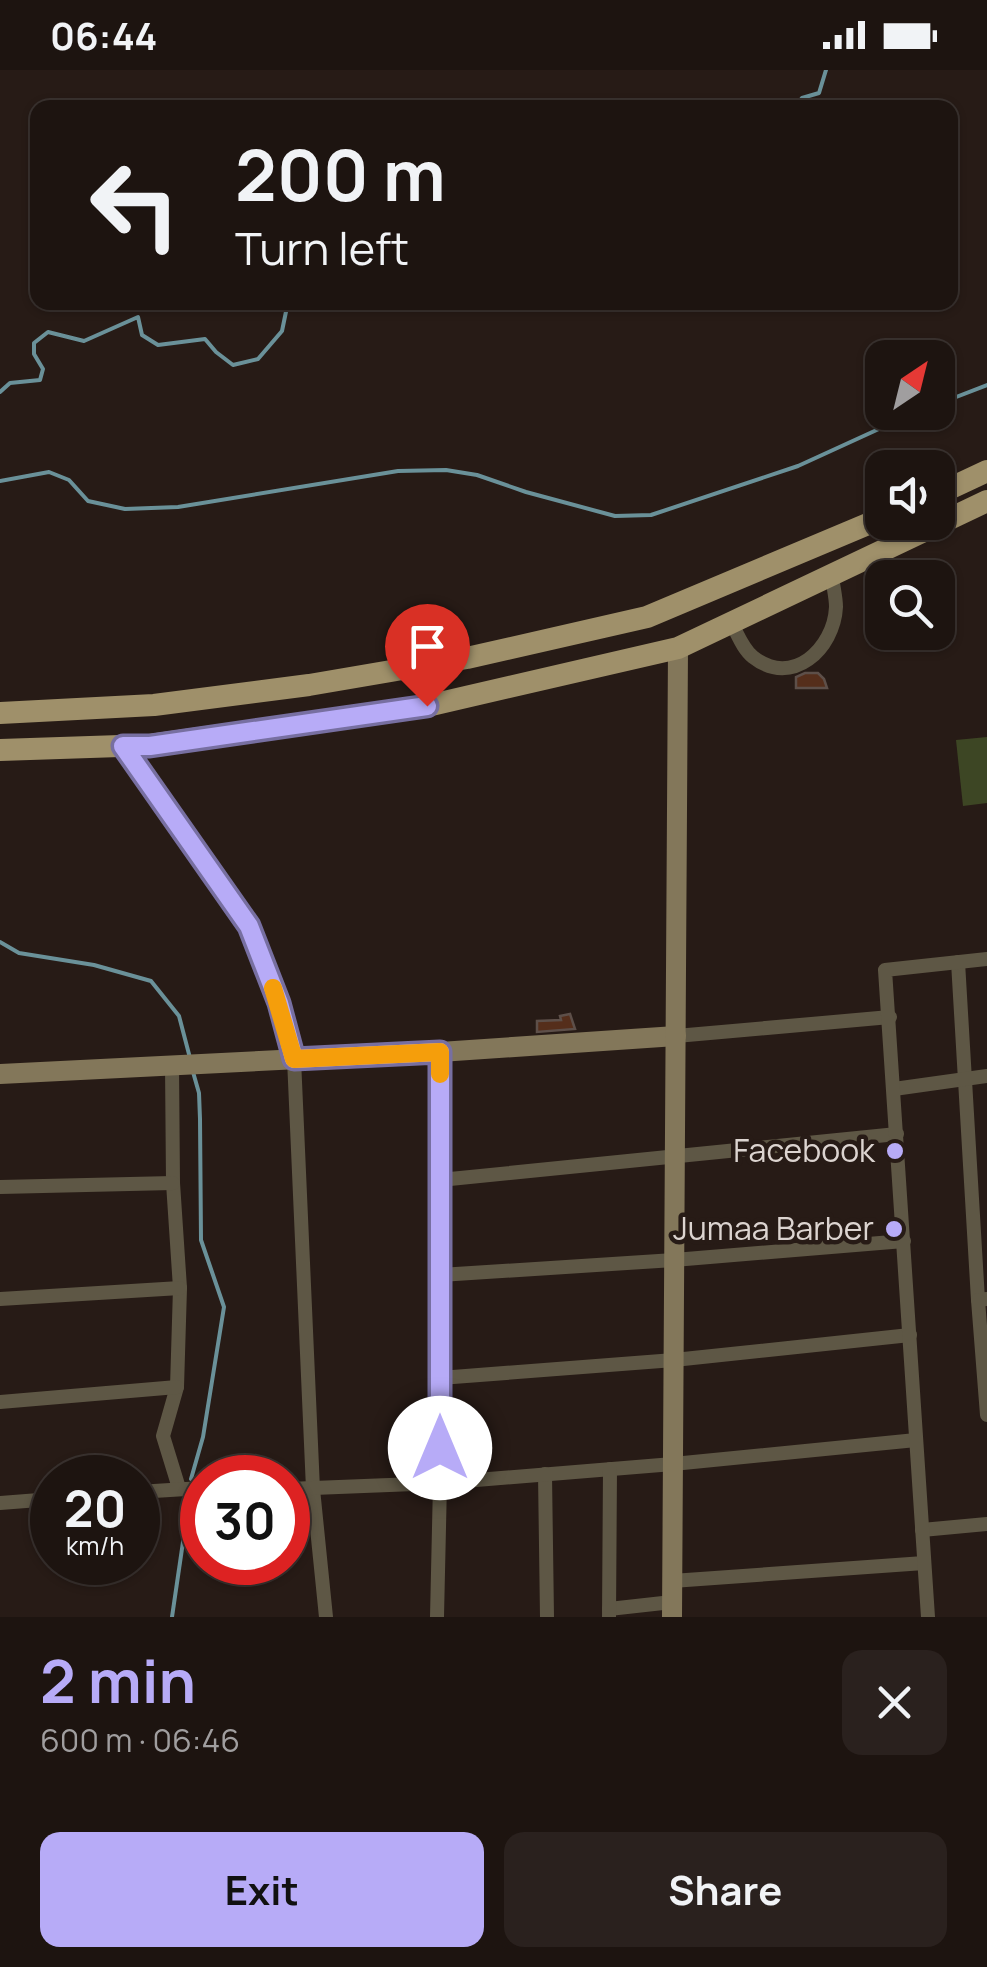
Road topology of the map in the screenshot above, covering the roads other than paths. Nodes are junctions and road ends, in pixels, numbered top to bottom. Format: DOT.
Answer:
graph roads {
  1 [pos="987,471"];
  2 [pos="955,486"];
  3 [pos="987,501"];
  4 [pos="865,525"];
  5 [pos="840,536"];
  6 [pos="842,571"];
  7 [pos="732,624"];
  8 [pos="678,648"];
  9 [pos="0,712"];
  10 [pos="123,746"];
  11 [pos="0,750"];
  12 [pos="987,958"];
  13 [pos="958,962"];
  14 [pos="890,1017"];
  15 [pos="676,1036"];
  16 [pos="440,1052"];
  17 [pos="294,1059"];
  18 [pos="177,1064"];
  19 [pos="0,1074"];
  20 [pos="987,1076"];
  21 [pos="965,1079"];
  22 [pos="894,1089"];
  23 [pos="897,1134"];
  24 [pos="675,1158"];
  25 [pos="440,1180"];
  26 [pos="172,1183"];
  27 [pos="0,1187"];
  28 [pos="904,1240"];
  29 [pos="674,1260"];
  30 [pos="440,1274"];
  31 [pos="180,1288"];
  32 [pos="0,1298"];
  33 [pos="983,1300"];
  34 [pos="910,1336"];
  35 [pos="674,1360"];
  36 [pos="440,1378"];
  37 [pos="177,1387"];
  38 [pos="0,1402"];
  39 [pos="987,1416"];
  40 [pos="916,1440"];
  41 [pos="673,1464"];
  42 [pos="610,1469"];
  43 [pos="545,1474"];
  44 [pos="440,1483"];
  45 [pos="180,1488"];
  46 [pos="160,1490"];
  47 [pos="310,1490"];
  48 [pos="313,1490"];
  49 [pos="30,1501"];
  50 [pos="0,1504"];
  51 [pos="987,1524"];
  52 [pos="922,1530"];
  53 [pos="924,1563"];
  54 [pos="672,1600"];
  55 [pos="609,1613"];
  56 [pos="326,1617"];
  57 [pos="438,1617"];
  58 [pos="548,1617"];
  59 [pos="928,1617"];
  1 -- 2 [label="main road"];
  3 -- 6 [label="main road"];
  4 -- 5 [label="main road"];
  5 -- 6 [label="main road"];
  5 -- 9 [label="main road"];
  6 -- 7 [label="main road"];
  6 -- 7 [label="street"];
  7 -- 8 [label="main road"];
  8 -- 10 [label="main road"];
  8 -- 15 [label="street"];
  10 -- 11 [label="main road"];
  10 -- 17 [label="street"];
  12 -- 13 [label="street"];
  13 -- 14 [label="street"];
  13 -- 21 [label="street"];
  14 -- 15 [label="street"];
  14 -- 22 [label="street"];
  15 -- 16 [label="street"];
  15 -- 24 [label="street"];
  16 -- 17 [label="street"];
  16 -- 25 [label="street"];
  17 -- 18 [label="street"];
  17 -- 48 [label="street"];
  18 -- 19 [label="street"];
  18 -- 26 [label="street"];
  20 -- 21 [label="street"];
  21 -- 22 [label="street"];
  21 -- 33 [label="street"];
  22 -- 23 [label="street"];
  23 -- 24 [label="street"];
  23 -- 28 [label="street"];
  24 -- 25 [label="street"];
  24 -- 29 [label="street"];
  25 -- 30 [label="street"];
  26 -- 27 [label="street"];
  26 -- 31 [label="street"];
  28 -- 29 [label="street"];
  28 -- 34 [label="street"];
  29 -- 30 [label="street"];
  29 -- 35 [label="street"];
  30 -- 36 [label="street"];
  31 -- 32 [label="street"];
  31 -- 37 [label="street"];
  33 -- 39 [label="street"];
  34 -- 35 [label="street"];
  34 -- 40 [label="street"];
  35 -- 36 [label="street"];
  35 -- 41 [label="street"];
  36 -- 44 [label="street"];
  37 -- 38 [label="street"];
  37 -- 45 [label="street"];
  40 -- 41 [label="street"];
  40 -- 52 [label="street"];
  41 -- 42 [label="street"];
  41 -- 54 [label="street"];
  42 -- 43 [label="street"];
  42 -- 55 [label="street"];
  43 -- 44 [label="street"];
  43 -- 58 [label="street"];
  44 -- 48 [label="street"];
  44 -- 57 [label="street"];
  45 -- 46 [label="street"];
  47 -- 48 [label="street"];
  48 -- 56 [label="street"];
  49 -- 50 [label="street"];
  51 -- 52 [label="street"];
  52 -- 53 [label="street"];
  53 -- 54 [label="street"];
  53 -- 59 [label="street"];
  54 -- 55 [label="street"];
}
